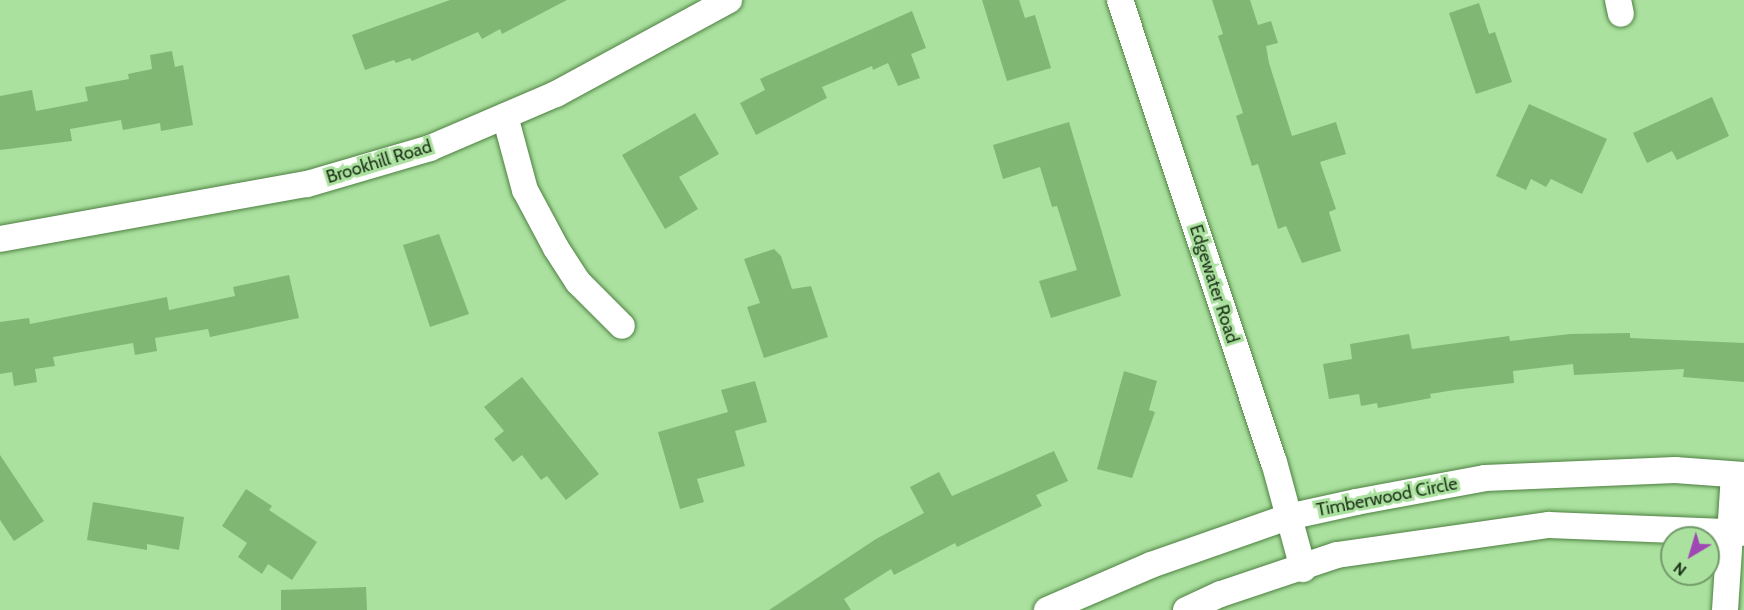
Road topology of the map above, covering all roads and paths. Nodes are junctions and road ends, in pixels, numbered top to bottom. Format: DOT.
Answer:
graph roads {
  1 [pos="729,0"];
  2 [pos="1120,0"];
  3 [pos="692,8"];
  4 [pos="505,116"];
  5 [pos="0,239"];
  6 [pos="622,326"];
  7 [pos="1739,475"];
  8 [pos="1288,518"];
  9 [pos="1738,533"];
  10 [pos="1303,569"];
  11 [pos="1047,610"];
  12 [pos="1186,610"];
  13 [pos="1725,610"];
  1 -- 3 [label="street, Brookhill Road"];
  2 -- 8 [label="street, Edgewater Road"];
  3 -- 4 [label="street, Brookhill Road"];
  4 -- 5 [label="street, Brookhill Road"];
  4 -- 6 [label="street"];
  7 -- 8 [label="street, Timberwood Circle"];
  7 -- 9 [label="street"];
  8 -- 10 [label="street, Edgewater Road"];
  8 -- 11 [label="street, Timberwood Circle"];
  9 -- 10 [label="street"];
  9 -- 13 [label="street"];
  10 -- 12 [label="street"];
}
